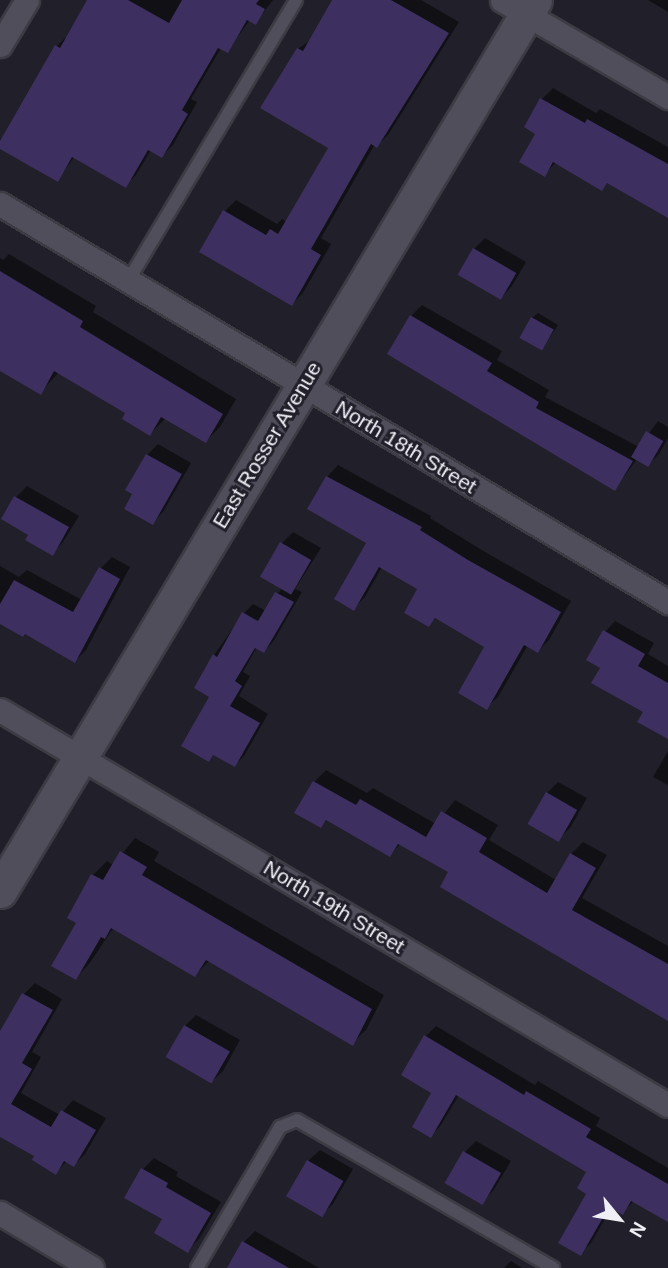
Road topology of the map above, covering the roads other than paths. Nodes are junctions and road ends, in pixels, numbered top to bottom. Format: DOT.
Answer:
graph roads {
  1 [pos="27,0"];
  2 [pos="296,0"];
  3 [pos="521,5"];
  4 [pos="0,45"];
  5 [pos="668,97"];
  6 [pos="0,204"];
  7 [pos="128,281"];
  8 [pos="302,385"];
  9 [pos="668,603"];
  10 [pos="0,710"];
  11 [pos="80,757"];
  12 [pos="0,891"];
  13 [pos="668,1105"];
  14 [pos="0,1213"];
  15 [pos="92,1268"];
  16 [pos="197,1268"];
  17 [pos="552,1268"];
  1 -- 4 [label="street"];
  2 -- 7 [label="lane"];
  3 -- 5 [label="street"];
  3 -- 8 [label="street, East Rosser Avenue"];
  6 -- 7 [label="street, North 18th Street"];
  7 -- 8 [label="street, North 18th Street"];
  8 -- 9 [label="street, North 18th Street"];
  8 -- 11 [label="street, East Rosser Avenue"];
  10 -- 11 [label="street, North 19th Street"];
  11 -- 12 [label="street, East Rosser Avenue"];
  11 -- 13 [label="street, North 19th Street"];
  14 -- 15 [label="street"];
  16 -- 17 [label="lane"];
}
